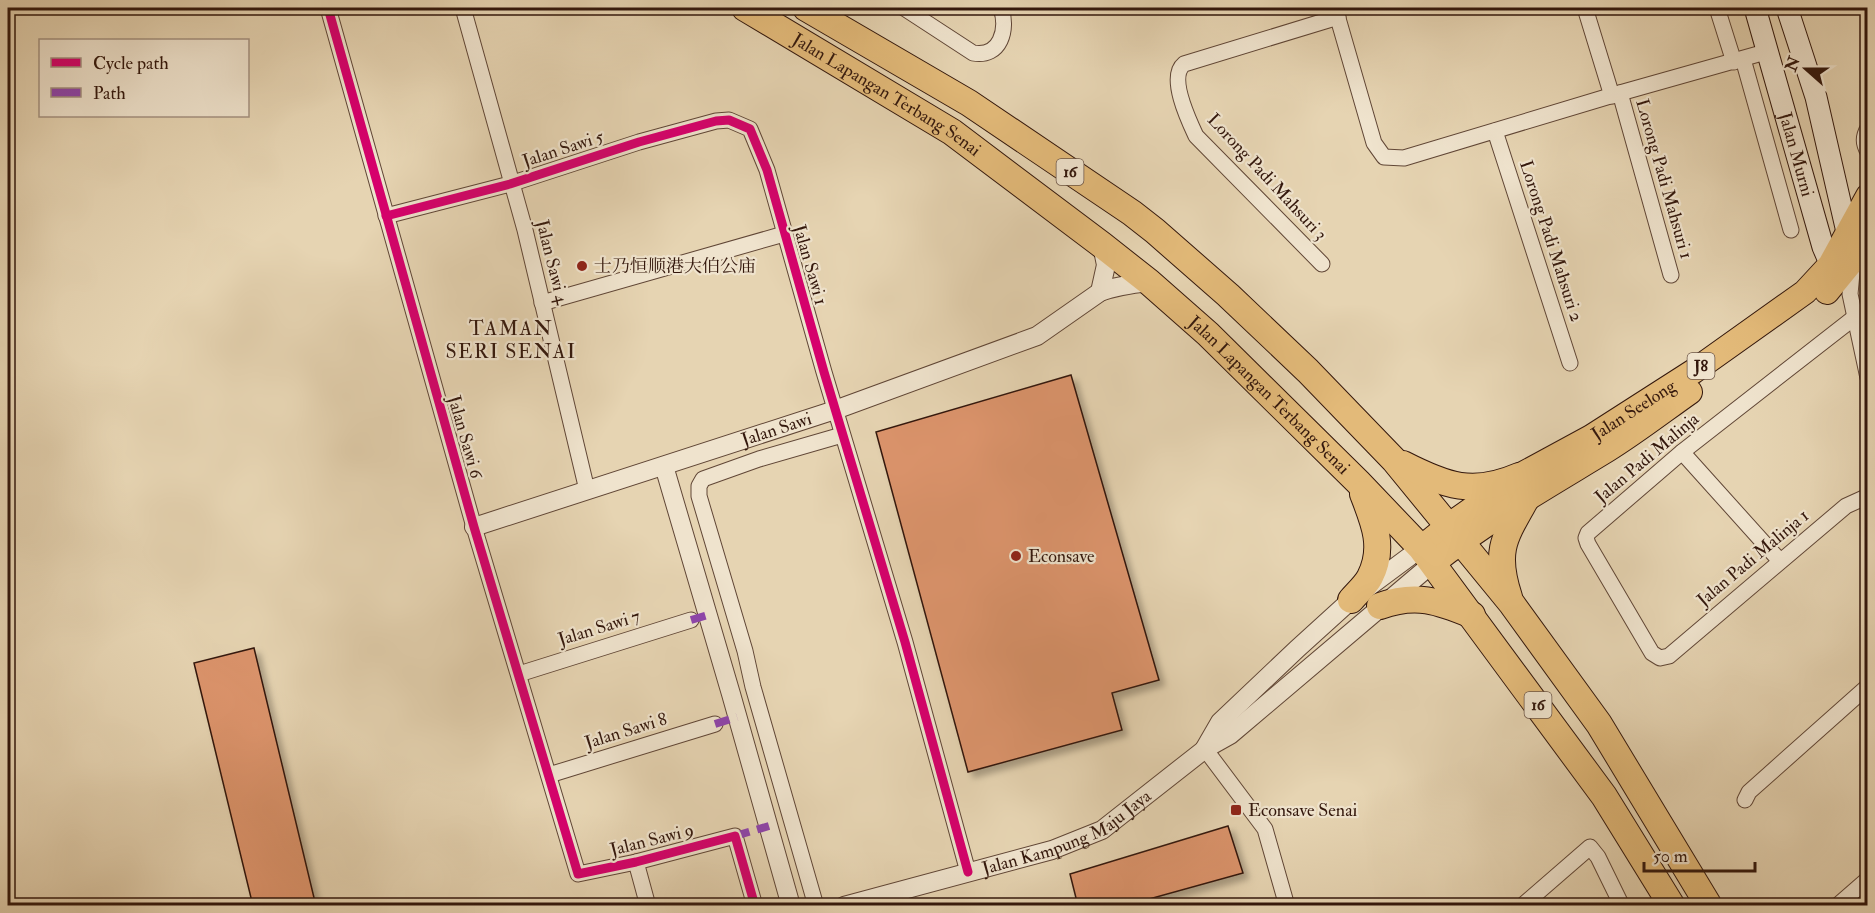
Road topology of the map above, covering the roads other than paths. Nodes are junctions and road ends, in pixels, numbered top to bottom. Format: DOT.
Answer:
graph roads {
  1 [pos="328,8"];
  2 [pos="463,8"];
  3 [pos="745,8"];
  4 [pos="806,8"];
  5 [pos="904,8"];
  6 [pos="1002,8"];
  7 [pos="1585,8"];
  8 [pos="1717,8"];
  9 [pos="1755,8"];
  10 [pos="1787,8"];
  11 [pos="1337,12"];
  12 [pos="1769,51"];
  13 [pos="1738,60"];
  14 [pos="1616,95"];
  15 [pos="1868,128"];
  16 [pos="750,129"];
  17 [pos="1495,131"];
  18 [pos="1868,152"];
  19 [pos="510,184"];
  20 [pos="1868,196"];
  21 [pos="386,216"];
  22 [pos="1791,230"];
  23 [pos="1857,232"];
  24 [pos="784,234"];
  25 [pos="1102,245"];
  26 [pos="1322,264"];
  27 [pos="1671,275"];
  28 [pos="1839,280"];
  29 [pos="1149,282"];
  30 [pos="1100,292"];
  31 [pos="542,303"];
  32 [pos="1855,317"];
  33 [pos="1570,363"];
  34 [pos="1868,378"];
  35 [pos="835,410"];
  36 [pos="842,435"];
  37 [pos="1682,452"];
  38 [pos="1394,460"];
  39 [pos="664,466"];
  40 [pos="1358,482"];
  41 [pos="1523,487"];
  42 [pos="587,490"];
  43 [pos="1868,496"];
  44 [pos="474,527"];
  45 [pos="1455,533"];
  46 [pos="1427,555"];
  47 [pos="1780,561"];
  48 [pos="1351,600"];
  49 [pos="1512,604"];
  50 [pos="1380,606"];
  51 [pos="1472,615"];
  52 [pos="692,620"];
  53 [pos="1669,656"];
  54 [pos="519,674"];
  55 [pos="1868,686"];
  56 [pos="715,724"];
  57 [pos="1204,749"];
  58 [pos="549,775"];
  59 [pos="1745,800"];
  60 [pos="636,862"];
  61 [pos="968,872"];
  62 [pos="578,874"];
  63 [pos="1868,879"];
  64 [pos="648,906"];
  65 [pos="755,906"];
  66 [pos="791,906"];
  67 [pos="816,906"];
  68 [pos="844,906"];
  69 [pos="1287,906"];
  70 [pos="1522,906"];
  71 [pos="1622,906"];
  72 [pos="1672,906"];
  73 [pos="1708,906"];
  74 [pos="1837,906"];
  1 -- 21 [label="street, Jalan Sawi 6"];
  2 -- 19 [label="street, Jalan Sawi 4"];
  3 -- 25 [label="highway, Jalan Lapangan Terbang Senai / 16"];
  4 -- 38 [label="highway, Jalan Lapangan Terbang Senai / 16"];
  5 -- 6 [label="street"];
  7 -- 14 [label="street, Lorong Padi Mahsuri 1"];
  8 -- 13 [label="street"];
  9 -- 12 [label="main road, Jalan Murni"];
  10 -- 23 [label="main road, Jalan Murni"];
  11 -- 17 [label="street"];
  11 -- 26 [label="street, Lorong Padi Mahsuri 3"];
  12 -- 13 [label="street"];
  12 -- 28 [label="main road, Jalan Murni"];
  13 -- 14 [label="street"];
  13 -- 22 [label="street"];
  14 -- 17 [label="street"];
  14 -- 27 [label="street, Lorong Padi Mahsuri 1"];
  15 -- 18 [label="street"];
  16 -- 19 [label="street, Jalan Sawi 5"];
  16 -- 24 [label="street, Jalan Sawi 1"];
  17 -- 33 [label="street, Lorong Padi Mahsuri 2"];
  19 -- 21 [label="street, Jalan Sawi 5"];
  19 -- 31 [label="street, Jalan Sawi 4"];
  20 -- 23 [label="main road, Jalan Seelong / J8"];
  21 -- 44 [label="street, Jalan Sawi 6"];
  23 -- 28 [label="main road, Jalan Seelong / J8"];
  23 -- 28 [label="main road, Jalan Seelong / J8"];
  24 -- 31 [label="street"];
  24 -- 35 [label="street, Jalan Sawi 1"];
  25 -- 29 [label="highway, Jalan Lapangan Terbang Senai / 16"];
  25 -- 30 [label="street"];
  28 -- 32 [label="street"];
  28 -- 41 [label="main road, Jalan Seelong / J8"];
  29 -- 30 [label="street, Jalan Sawi"];
  29 -- 40 [label="highway, Jalan Lapangan Terbang Senai / 16"];
  30 -- 35 [label="street, Jalan Sawi"];
  31 -- 42 [label="street, Jalan Sawi 4"];
  32 -- 34 [label="street"];
  32 -- 37 [label="street, Jalan Padi Malinja"];
  35 -- 36 [label="street, Jalan Sawi 1"];
  35 -- 39 [label="street, Jalan Sawi"];
  36 -- 61 [label="street, Jalan Sawi 1"];
  36 -- 67 [label="street"];
  37 -- 47 [label="street"];
  37 -- 53 [label="street, Jalan Padi Malinja"];
  38 -- 41 [label="highway"];
  38 -- 45 [label="highway, Jalan Lapangan Terbang Senai / 16"];
  39 -- 42 [label="street, Jalan Sawi"];
  39 -- 66 [label="street"];
  40 -- 46 [label="highway, Jalan Lapangan Terbang Senai / 16"];
  40 -- 48 [label="highway"];
  41 -- 45 [label="main road, Jalan Seelong / J8"];
  41 -- 49 [label="highway"];
  42 -- 44 [label="street, Jalan Sawi"];
  43 -- 47 [label="street, Jalan Padi Malinja 1"];
  44 -- 54 [label="street, Jalan Sawi 6"];
  45 -- 46 [label="main road, Jalan Seelong / J8"];
  45 -- 49 [label="highway, Jalan Lapangan Terbang Senai / 16"];
  46 -- 48 [label="street, Jalan Kampung Maju Jaya"];
  46 -- 50 [label="street, Jalan Kampung Maju Jaya"];
  46 -- 51 [label="highway, Jalan Lapangan Terbang Senai / 16"];
  47 -- 53 [label="street, Jalan Padi Malinja 1"];
  48 -- 57 [label="street, Jalan Kampung Maju Jaya"];
  49 -- 73 [label="highway, Jalan Lapangan Terbang Senai / 16"];
  50 -- 51 [label="highway"];
  50 -- 57 [label="street, Jalan Kampung Maju Jaya"];
  51 -- 72 [label="highway, Jalan Lapangan Terbang Senai / 16"];
  52 -- 54 [label="street, Jalan Sawi 7"];
  54 -- 58 [label="street, Jalan Sawi 6"];
  55 -- 59 [label="street"];
  56 -- 58 [label="street, Jalan Sawi 8"];
  57 -- 61 [label="street, Jalan Kampung Maju Jaya"];
  57 -- 69 [label="street"];
  58 -- 62 [label="street, Jalan Sawi 6"];
  60 -- 62 [label="street, Jalan Sawi 9"];
  60 -- 64 [label="street"];
  60 -- 65 [label="street, Jalan Sawi 9"];
  61 -- 68 [label="street, Jalan Kampung Maju Jaya"];
  63 -- 74 [label="street"];
  70 -- 71 [label="street"];
}
